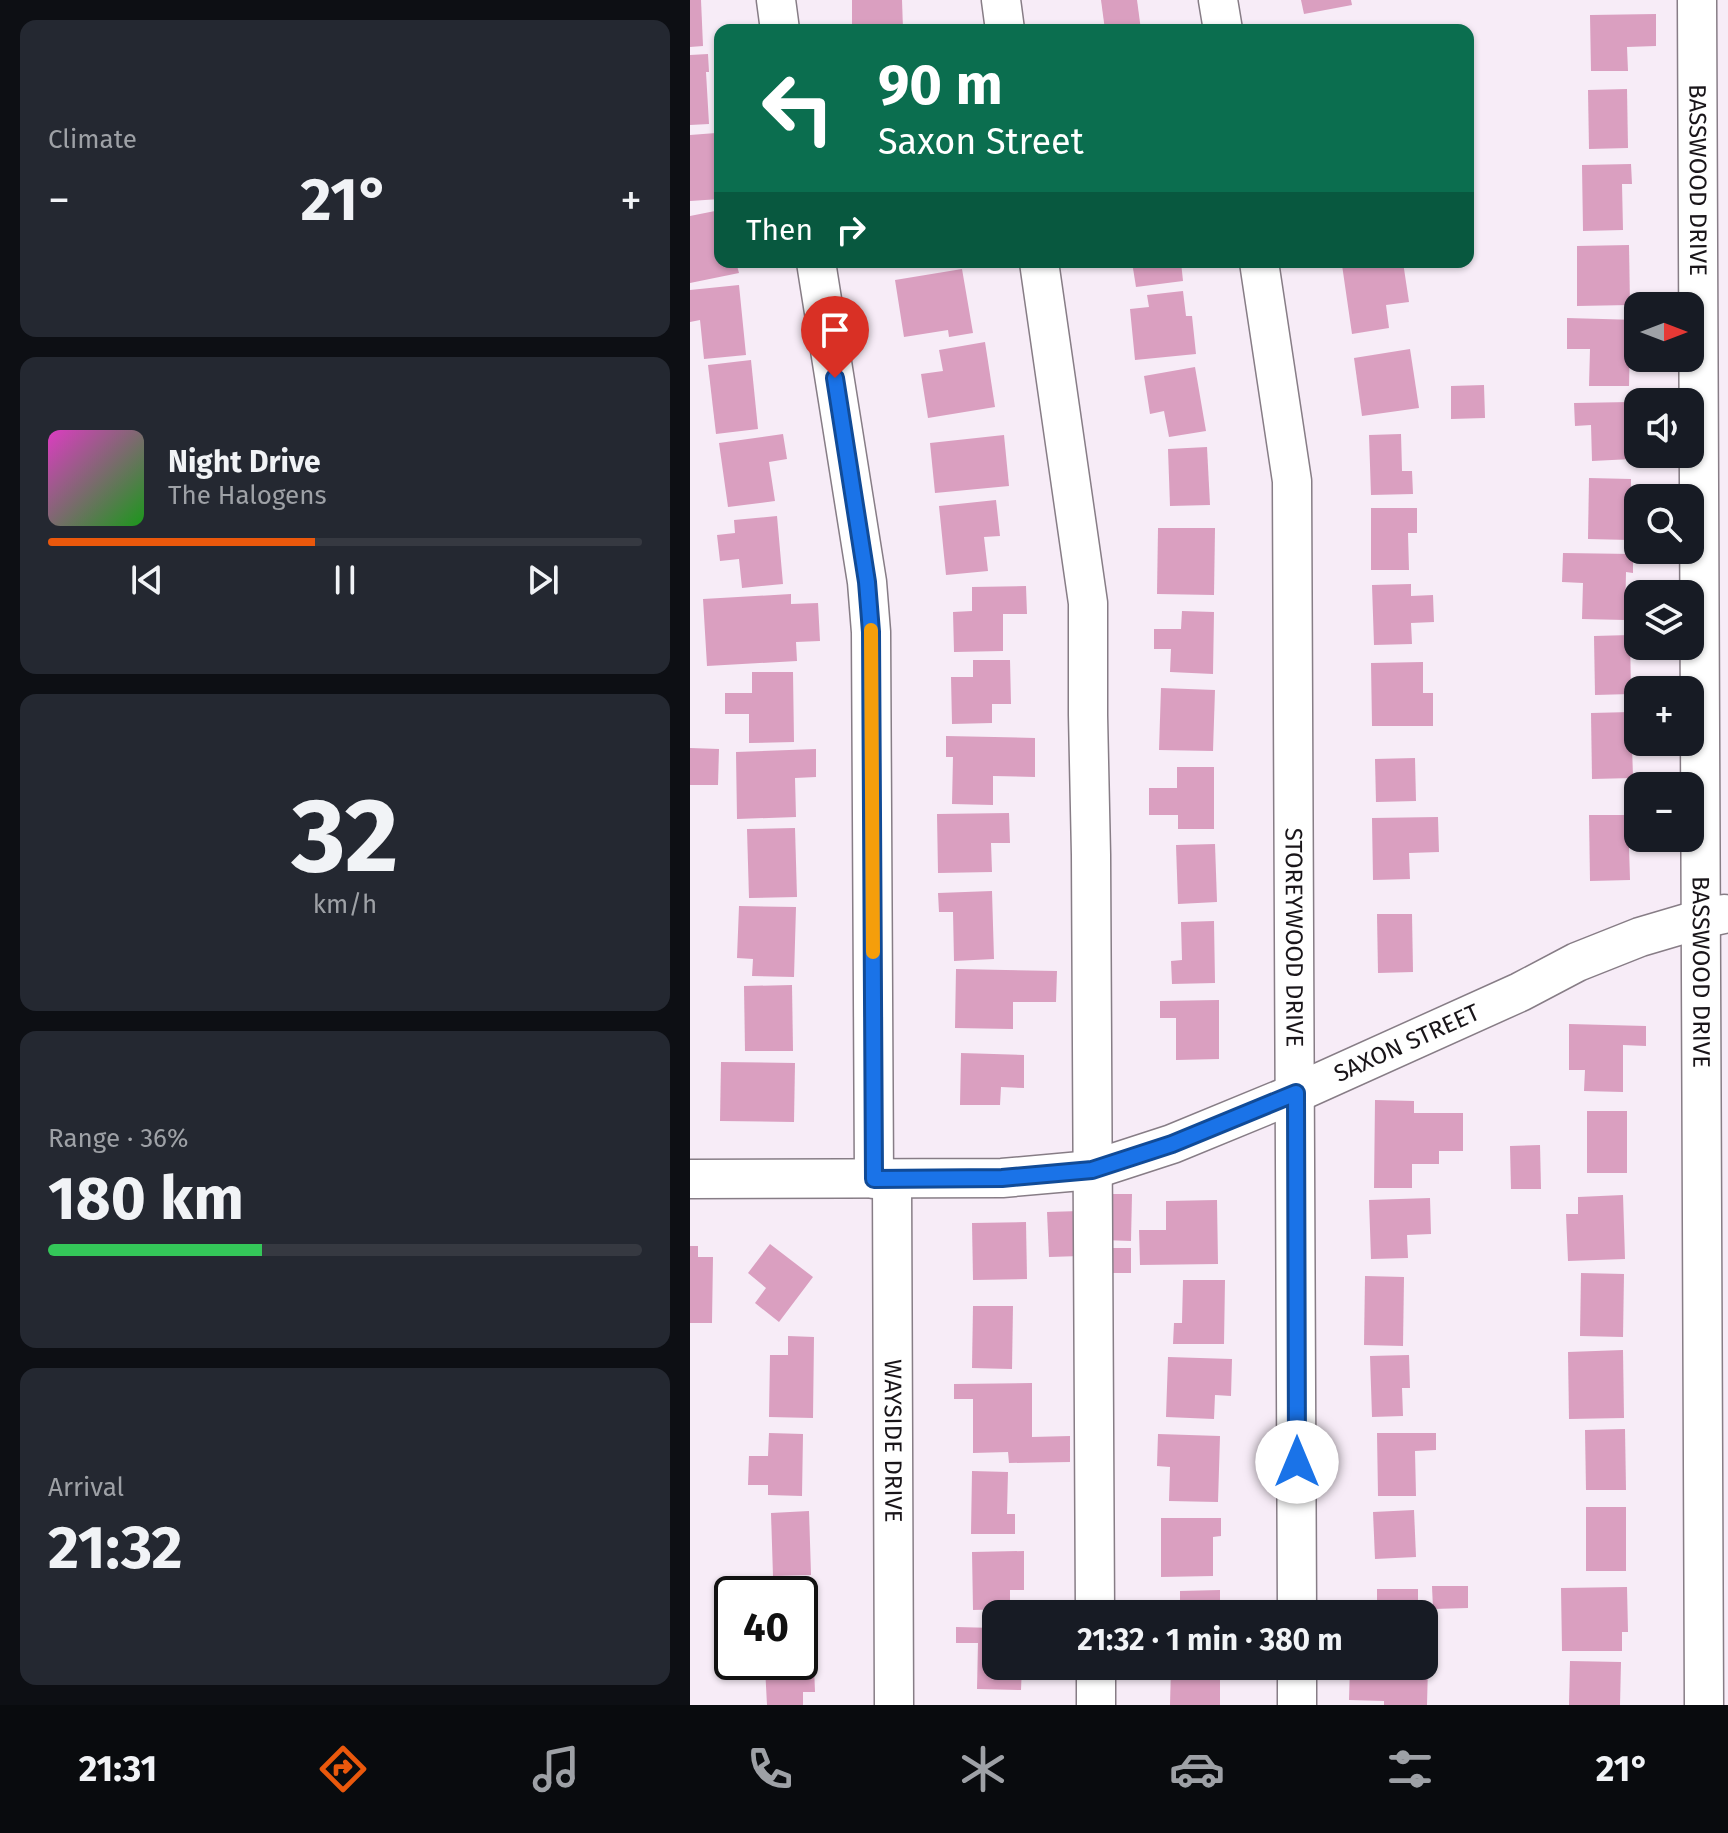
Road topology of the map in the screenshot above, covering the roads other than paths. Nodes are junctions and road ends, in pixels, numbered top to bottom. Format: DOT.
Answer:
graph roads {
  1 [pos="776,0"];
  2 [pos="1001,0"];
  3 [pos="1218,0"];
  4 [pos="1697,0"];
  5 [pos="779,24"];
  6 [pos="1004,24"];
  7 [pos="1222,24"];
  8 [pos="817,268"];
  9 [pos="1040,268"];
  10 [pos="1260,268"];
  11 [pos="1715,916"];
  12 [pos="1296,1093"];
  13 [pos="1092,1170"];
  14 [pos="690,1179"];
  15 [pos="883,1179"];
  16 [pos="1095,1600"];
  17 [pos="1297,1600"];
  18 [pos="1096,1680"];
  19 [pos="1297,1680"];
  20 [pos="894,1705"];
  21 [pos="1096,1705"];
  22 [pos="1297,1705"];
  23 [pos="1704,1705"];
  1 -- 5 [label="street"];
  2 -- 6 [label="street"];
  3 -- 7 [label="street"];
  4 -- 11 [label="street, BASSWOOD DRIVE"];
  8 -- 15 [label="street, WAYSIDE DRIVE"];
  9 -- 13 [label="street"];
  10 -- 12 [label="street, STOREYWOOD DRIVE"];
  11 -- 12 [label="street, SAXON STREET"];
  11 -- 23 [label="street, BASSWOOD DRIVE"];
  12 -- 13 [label="street, SAXON STREET"];
  12 -- 17 [label="street, STOREYWOOD DRIVE"];
  13 -- 15 [label="street, SAXON STREET"];
  13 -- 16 [label="street"];
  14 -- 15 [label="street, SAXON STREET"];
  15 -- 20 [label="street, WAYSIDE DRIVE"];
  18 -- 21 [label="street"];
  19 -- 22 [label="street"];
}
